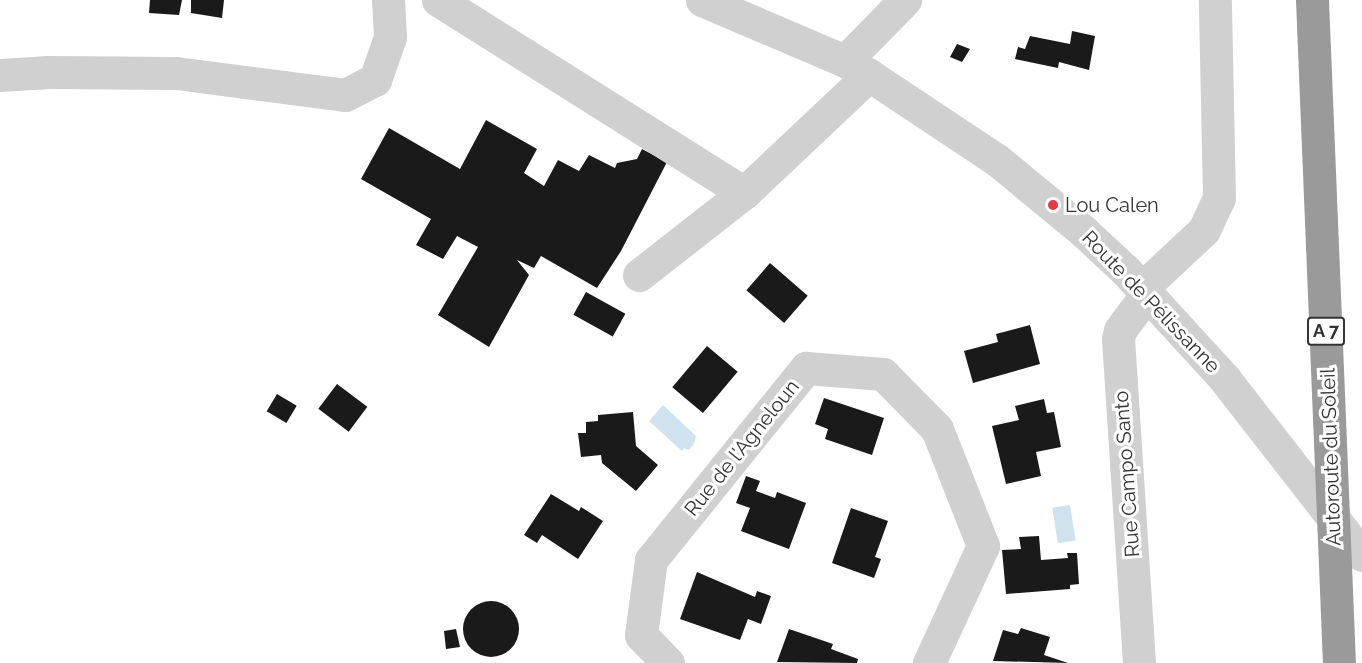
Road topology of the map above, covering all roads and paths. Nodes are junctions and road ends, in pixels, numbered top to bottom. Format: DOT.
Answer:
graph roads {
  1 [pos="388,0"];
  2 [pos="438,0"];
  3 [pos="702,0"];
  4 [pos="905,0"];
  5 [pos="1215,0"];
  6 [pos="1312,0"];
  7 [pos="857,68"];
  8 [pos="0,75"];
  9 [pos="744,193"];
  10 [pos="639,275"];
  11 [pos="1144,291"];
  12 [pos="1362,555"];
  13 [pos="668,663"];
  14 [pos="929,663"];
  15 [pos="1139,663"];
  16 [pos="1340,663"];
  1 -- 8 [label="street"];
  2 -- 9 [label="street"];
  3 -- 7 [label="street, Route de Pélissanne"];
  4 -- 7 [label="street"];
  5 -- 11 [label="street, Rue Campo Santo"];
  6 -- 16 [label="highway, Autoroute du Soleil / A 7"];
  7 -- 9 [label="street"];
  7 -- 11 [label="street, Route de Pélissanne"];
  9 -- 10 [label="street"];
  11 -- 12 [label="street, Route de Pélissanne"];
  11 -- 15 [label="street, Rue Campo Santo"];
  13 -- 14 [label="street, Rue de l'Agneloun"];
}
